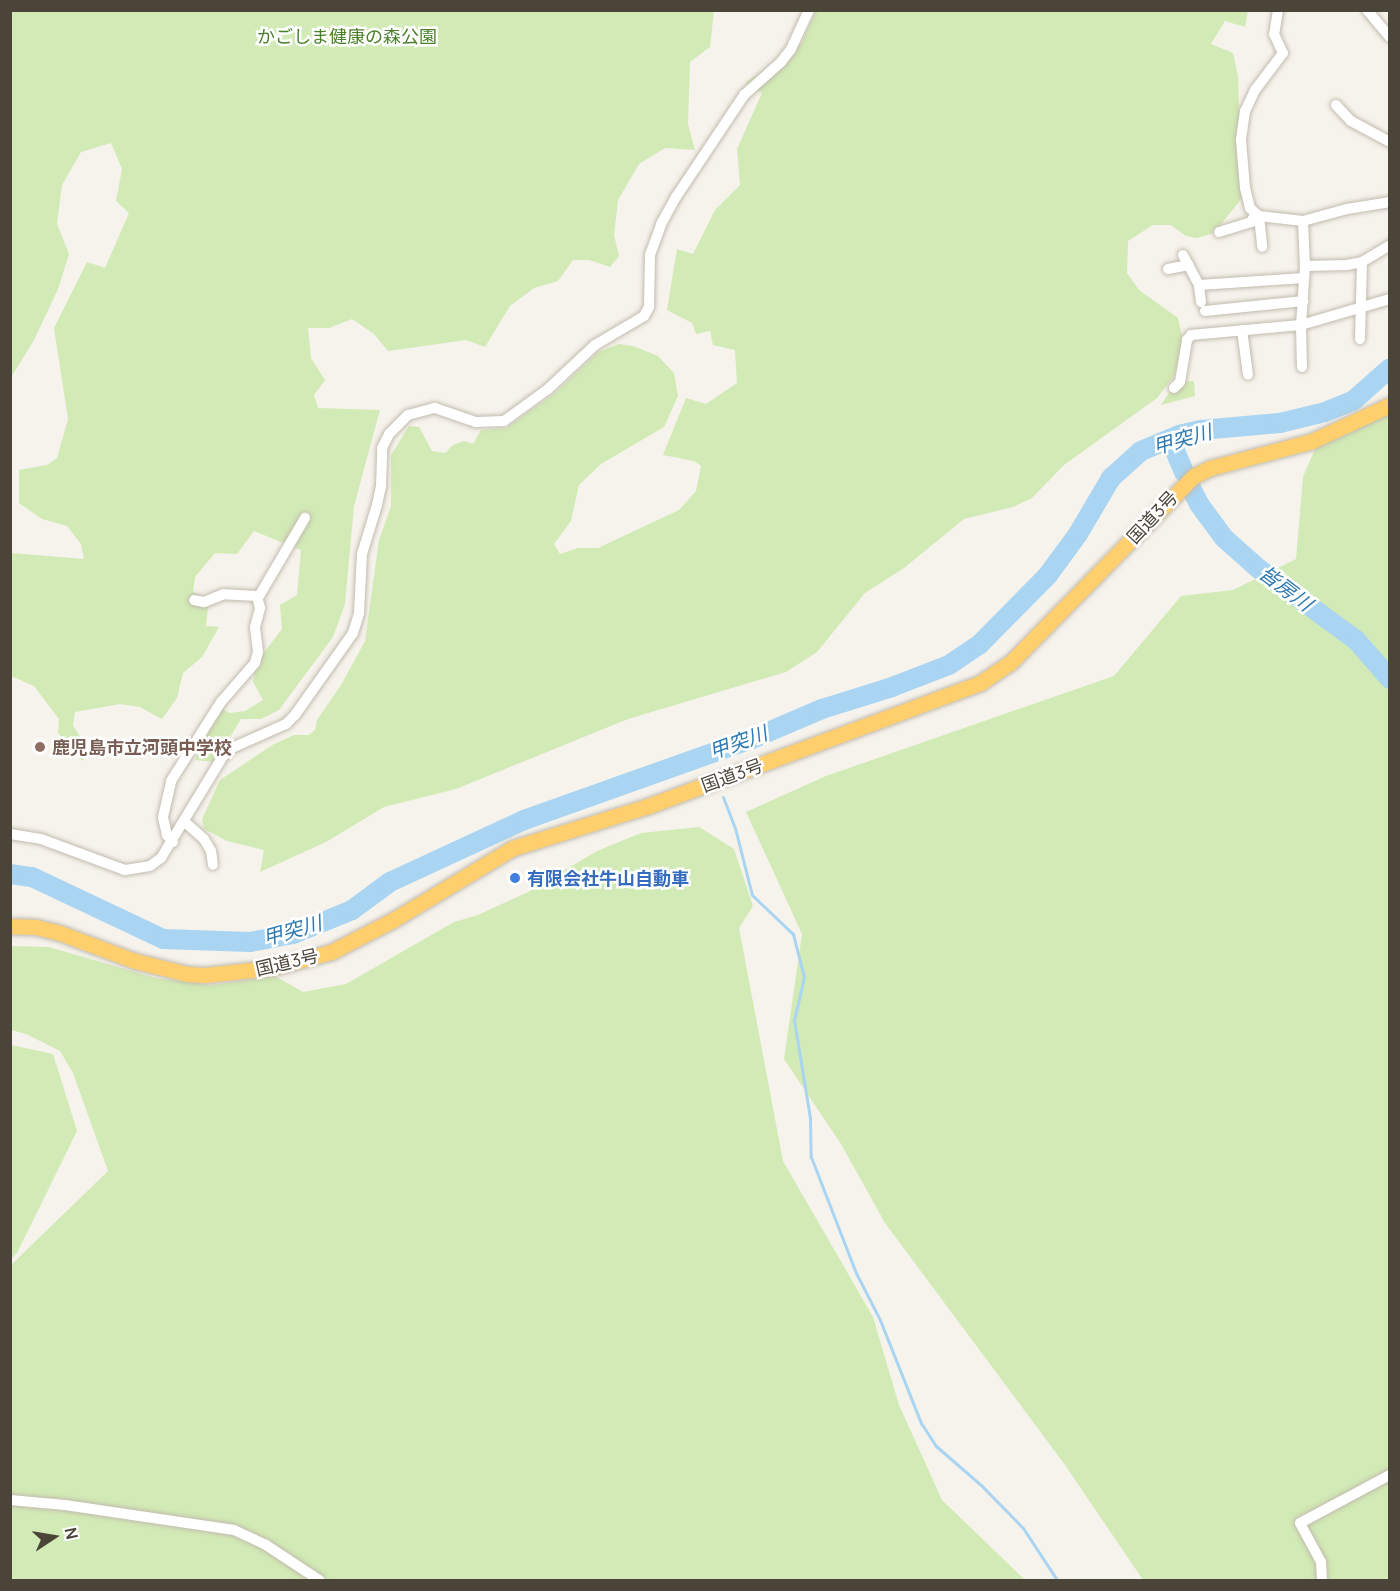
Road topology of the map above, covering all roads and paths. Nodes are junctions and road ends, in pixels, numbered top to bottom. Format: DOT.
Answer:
graph roads {
  1 [pos="809,10"];
  2 [pos="1278,10"];
  3 [pos="1366,10"];
  4 [pos="1389,37"];
  5 [pos="1336,105"];
  6 [pos="1389,142"];
  7 [pos="1389,202"];
  8 [pos="1258,215"];
  9 [pos="1303,221"];
  10 [pos="1219,232"];
  11 [pos="1389,244"];
  12 [pos="1262,247"];
  13 [pos="1362,262"];
  14 [pos="1305,266"];
  15 [pos="1168,269"];
  16 [pos="1304,278"];
  17 [pos="1199,285"];
  18 [pos="1389,299"];
  19 [pos="1303,301"];
  20 [pos="1361,308"];
  21 [pos="1301,326"];
  22 [pos="1242,330"];
  23 [pos="1360,339"];
  24 [pos="1302,367"];
  25 [pos="1248,375"];
  26 [pos="1174,388"];
  27 [pos="1389,405"];
  28 [pos="305,518"];
  29 [pos="258,598"];
  30 [pos="194,600"];
  31 [pos="184,822"];
  32 [pos="10,834"];
  33 [pos="173,842"];
  34 [pos="213,865"];
  35 [pos="10,926"];
  36 [pos="1389,1475"];
  37 [pos="10,1500"];
  38 [pos="319,1581"];
  39 [pos="1322,1581"];
  1 -- 31 [label="street"];
  2 -- 8 [label="street"];
  3 -- 4 [label="street"];
  5 -- 6 [label="street"];
  7 -- 9 [label="street"];
  8 -- 9 [label="street"];
  8 -- 10 [label="street"];
  8 -- 12 [label="street"];
  9 -- 14 [label="street"];
  11 -- 13 [label="street"];
  13 -- 14 [label="street"];
  13 -- 20 [label="street"];
  14 -- 16 [label="street"];
  15 -- 17 [label="street"];
  16 -- 17 [label="street"];
  16 -- 19 [label="street"];
  17 -- 19 [label="street"];
  18 -- 20 [label="street"];
  19 -- 21 [label="street"];
  20 -- 21 [label="street"];
  20 -- 23 [label="street"];
  21 -- 22 [label="street"];
  21 -- 24 [label="street"];
  22 -- 25 [label="street"];
  22 -- 26 [label="street"];
  27 -- 35 [label="highway, 国道3号"];
  28 -- 29 [label="street"];
  29 -- 30 [label="street"];
  29 -- 33 [label="street"];
  31 -- 33 [label="street"];
  31 -- 34 [label="street"];
  32 -- 33 [label="street"];
  36 -- 39 [label="street"];
  37 -- 38 [label="street"];
}
